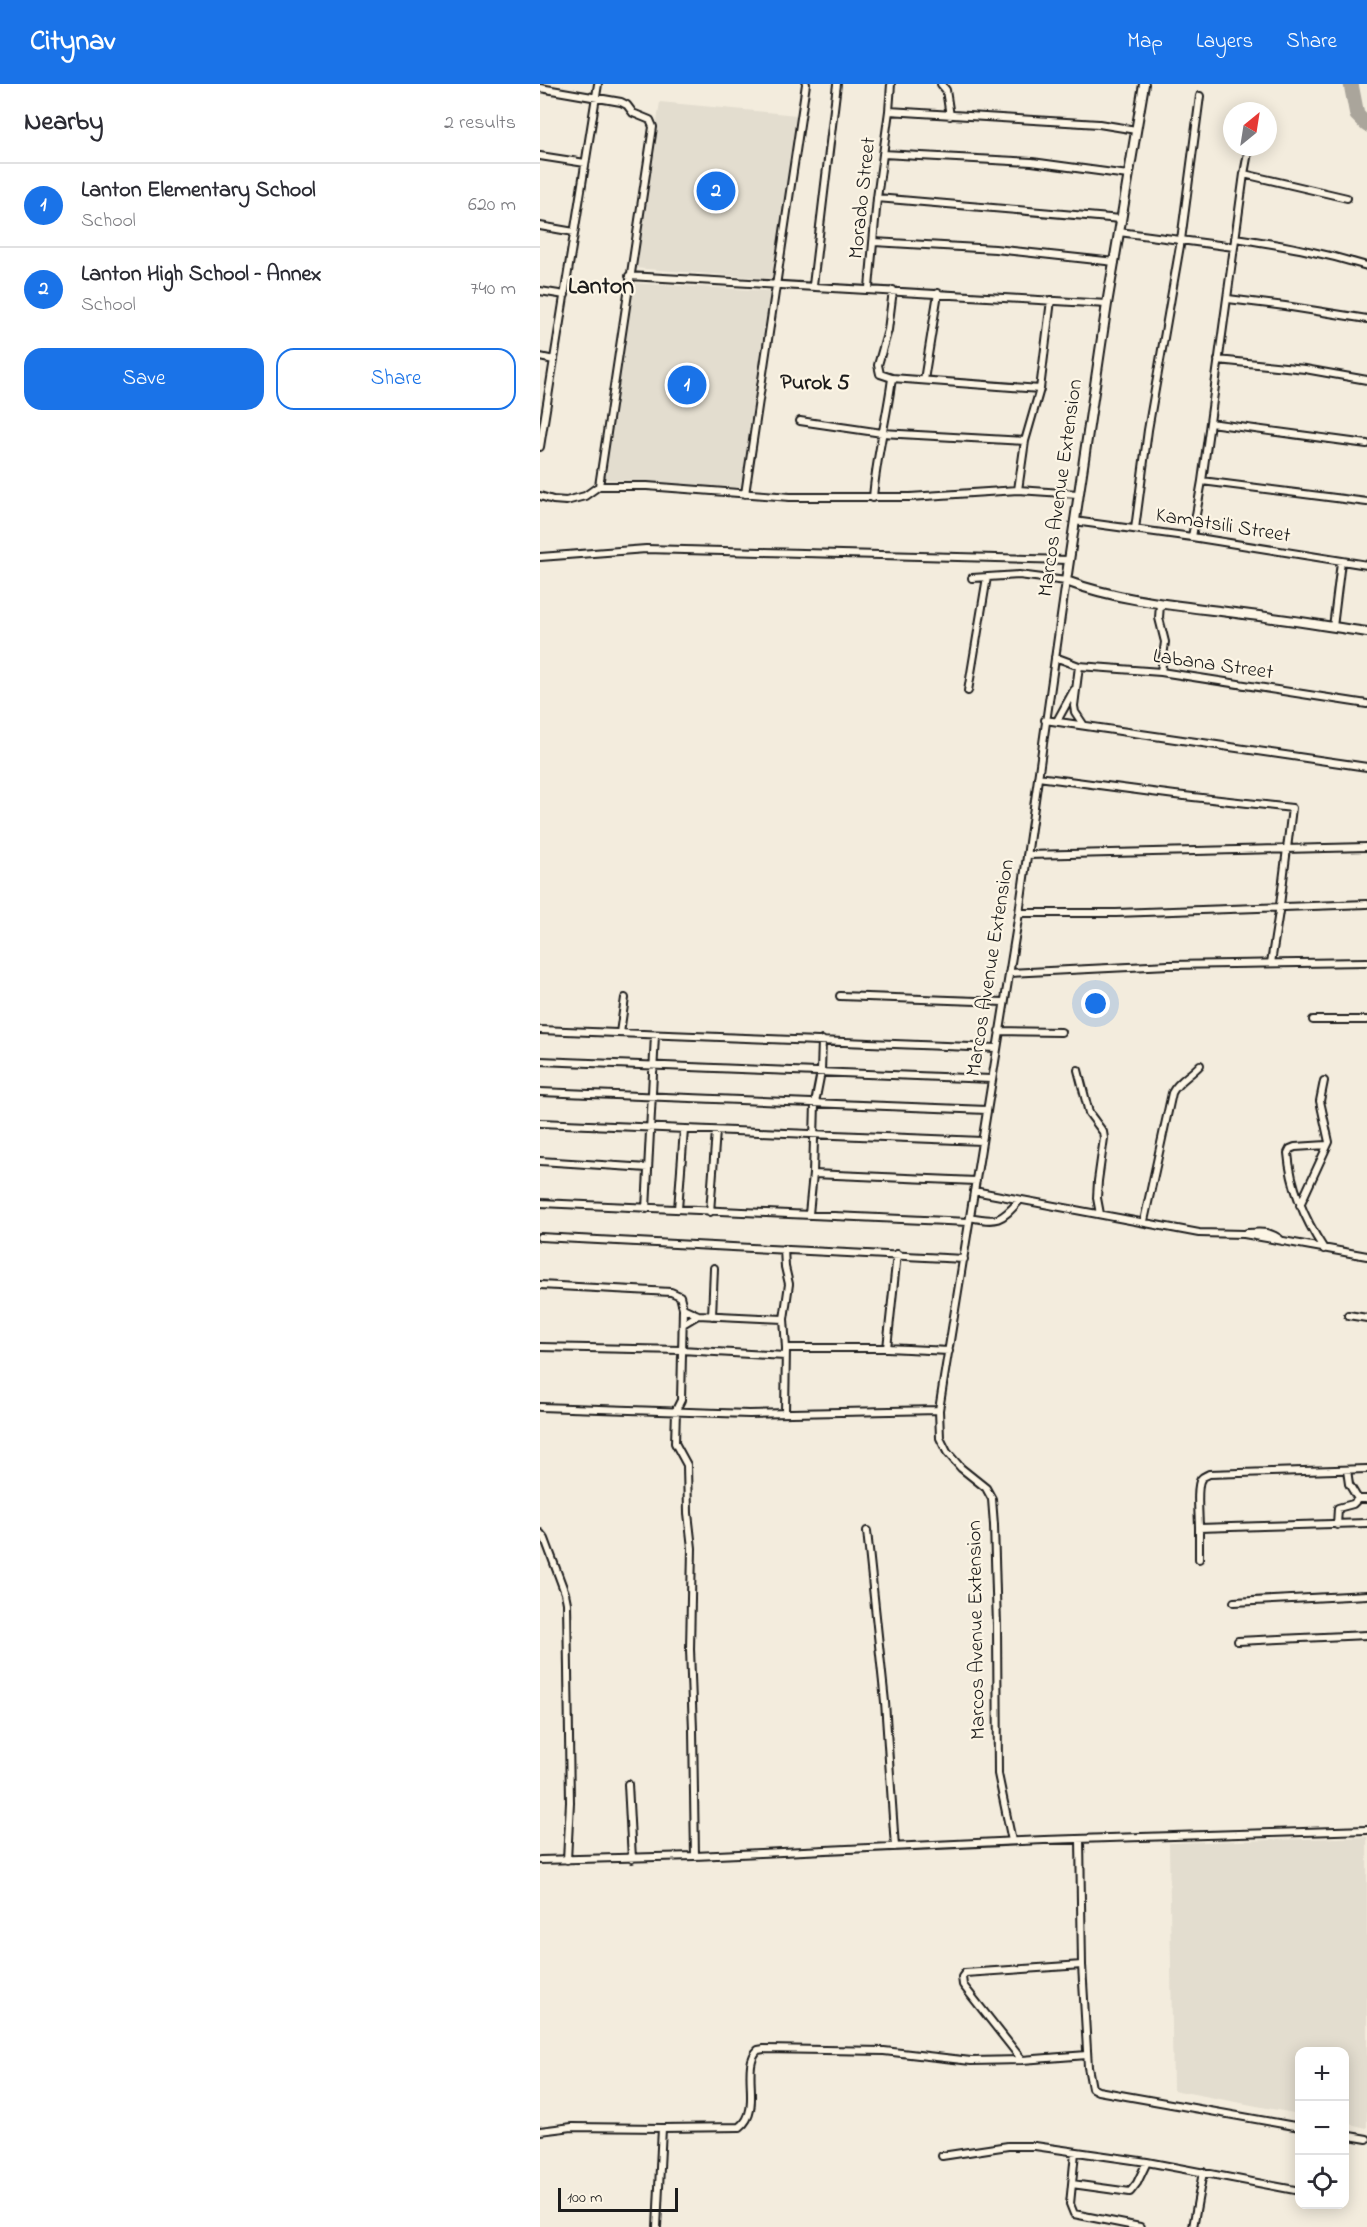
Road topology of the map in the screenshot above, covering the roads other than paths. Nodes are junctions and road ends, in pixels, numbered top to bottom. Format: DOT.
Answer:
graph roads {
  1 [pos="598,84"];
  2 [pos="806,84"];
  3 [pos="837,84"];
  4 [pos="891,84"];
  5 [pos="941,84"];
  6 [pos="1144,84"];
  7 [pos="540,88"];
  8 [pos="1200,96"];
  9 [pos="595,97"];
  10 [pos="889,111"];
  11 [pos="950,116"];
  12 [pos="1136,130"];
  13 [pos="883,154"];
  14 [pos="540,156"];
  15 [pos="1247,156"];
  16 [pos="585,163"];
  17 [pos="1244,174"];
  18 [pos="1128,175"];
  19 [pos="877,198"];
  20 [pos="1347,198"];
  21 [pos="1120,219"];
  22 [pos="540,226"];
  23 [pos="1119,231"];
  24 [pos="574,232"];
  25 [pos="1235,238"];
  26 [pos="1181,240"];
  27 [pos="874,242"];
  28 [pos="1233,247"];
  29 [pos="1115,262"];
  30 [pos="1367,266"];
  31 [pos="629,276"];
  32 [pos="778,283"];
  33 [pos="813,285"];
  34 [pos="869,288"];
  35 [pos="893,290"];
  36 [pos="540,291"];
  37 [pos="938,293"];
  38 [pos="565,295"];
  39 [pos="1228,299"];
  40 [pos="1051,300"];
  41 [pos="1107,304"];
  42 [pos="1367,319"];
  43 [pos="540,357"];
  44 [pos="554,360"];
  45 [pos="1218,360"];
  46 [pos="892,378"];
  47 [pos="924,380"];
  48 [pos="1367,380"];
  49 [pos="1040,389"];
  50 [pos="800,421"];
  51 [pos="1210,423"];
  52 [pos="542,425"];
  53 [pos="882,433"];
  54 [pos="1026,441"];
  55 [pos="1367,444"];
  56 [pos="540,447"];
  57 [pos="1202,481"];
  58 [pos="599,486"];
  59 [pos="1018,490"];
  60 [pos="745,494"];
  61 [pos="1078,494"];
  62 [pos="540,496"];
  63 [pos="873,498"];
  64 [pos="1367,502"];
  65 [pos="1074,521"];
  66 [pos="1135,529"];
  67 [pos="1192,537"];
  68 [pos="540,557"];
  69 [pos="1069,560"];
  70 [pos="1341,562"];
  71 [pos="1367,565"];
  72 [pos="987,577"];
  73 [pos="972,578"];
  74 [pos="1066,581"];
  75 [pos="1160,603"];
  76 [pos="1333,627"];
  77 [pos="1367,632"];
  78 [pos="1055,657"];
  79 [pos="1079,666"];
  80 [pos="1161,672"];
  81 [pos="1075,688"];
  82 [pos="968,691"];
  83 [pos="1367,704"];
  84 [pos="1046,720"];
  85 [pos="1057,721"];
  86 [pos="1084,725"];
  87 [pos="1367,766"];
  88 [pos="1038,777"];
  89 [pos="1367,847"];
  90 [pos="1286,849"];
  91 [pos="1027,855"];
  92 [pos="1367,903"];
  93 [pos="1280,905"];
  94 [pos="1019,913"];
  95 [pos="1367,962"];
  96 [pos="1271,963"];
  97 [pos="1009,973"];
  98 [pos="840,996"];
  99 [pos="625,998"];
  100 [pos="1004,1002"];
  101 [pos="1313,1020"];
  102 [pos="1367,1020"];
  103 [pos="540,1030"];
  104 [pos="999,1031"];
  105 [pos="1060,1032"];
  106 [pos="620,1033"];
  107 [pos="655,1035"];
  108 [pos="822,1040"];
  109 [pos="996,1048"];
  110 [pos="540,1061"];
  111 [pos="1200,1065"];
  112 [pos="653,1066"];
  113 [pos="1078,1070"];
  114 [pos="820,1072"];
  115 [pos="991,1079"];
  116 [pos="1324,1081"];
  117 [pos="540,1092"];
  118 [pos="651,1097"];
  119 [pos="815,1103"];
  120 [pos="987,1110"];
  121 [pos="540,1123"];
  122 [pos="649,1128"];
  123 [pos="684,1130"];
  124 [pos="716,1131"];
  125 [pos="814,1134"];
  126 [pos="982,1141"];
  127 [pos="1328,1145"];
  128 [pos="540,1161"];
  129 [pos="648,1168"];
  130 [pos="813,1174"];
  131 [pos="976,1181"];
  132 [pos="974,1191"];
  133 [pos="1019,1201"];
  134 [pos="540,1203"];
  135 [pos="1300,1205"];
  136 [pos="646,1209"];
  137 [pos="678,1209"];
  138 [pos="710,1212"];
  139 [pos="809,1214"];
  140 [pos="1100,1214"];
  141 [pos="970,1220"];
  142 [pos="1144,1221"];
  143 [pos="540,1237"];
  144 [pos="784,1249"];
  145 [pos="1324,1249"];
  146 [pos="897,1254"];
  147 [pos="1367,1256"];
  148 [pos="964,1259"];
  149 [pos="714,1268"];
  150 [pos="540,1285"];
  151 [pos="683,1308"];
  152 [pos="698,1315"];
  153 [pos="1348,1315"];
  154 [pos="712,1316"];
  155 [pos="1367,1318"];
  156 [pos="784,1319"];
  157 [pos="683,1324"];
  158 [pos="540,1347"];
  159 [pos="786,1348"];
  160 [pos="887,1348"];
  161 [pos="681,1350"];
  162 [pos="949,1351"];
  163 [pos="785,1356"];
  164 [pos="681,1400"];
  165 [pos="540,1407"];
  166 [pos="676,1410"];
  167 [pos="939,1410"];
  168 [pos="688,1411"];
  169 [pos="785,1412"];
  170 [pos="1367,1469"];
  171 [pos="1347,1470"];
  172 [pos="1358,1499"];
  173 [pos="1367,1499"];
  174 [pos="1367,1523"];
  175 [pos="1337,1525"];
  176 [pos="1199,1528"];
  177 [pos="867,1531"];
  178 [pos="540,1533"];
  179 [pos="1199,1559"];
  180 [pos="1367,1595"];
  181 [pos="1234,1602"];
  182 [pos="1367,1635"];
  183 [pos="1238,1641"];
  184 [pos="628,1784"];
  185 [pos="1367,1830"];
  186 [pos="1080,1839"];
  187 [pos="1012,1841"];
  188 [pos="895,1847"];
  189 [pos="695,1857"];
  190 [pos="632,1859"];
  191 [pos="540,1860"];
  192 [pos="567,1860"];
  193 [pos="1082,1965"];
  194 [pos="1087,2055"];
  195 [pos="1022,2060"];
  196 [pos="1295,2126"];
  197 [pos="662,2128"];
  198 [pos="540,2131"];
  199 [pos="1349,2136"];
  200 [pos="1367,2139"];
  201 [pos="1075,2152"];
  202 [pos="942,2156"];
  203 [pos="1147,2162"];
  204 [pos="1203,2172"];
  205 [pos="1072,2184"];
  206 [pos="1295,2190"];
  207 [pos="657,2227"];
  208 [pos="1140,2227"];
  209 [pos="1193,2227"];
  1 -- 9 [label="street"];
  2 -- 32 [label="street"];
  3 -- 33 [label="street"];
  4 -- 10 [label="street, Morado Street"];
  5 -- 11 [label="street"];
  6 -- 12 [label="street, Marcos Avenue Extension"];
  7 -- 9 [label="street"];
  8 -- 26 [label="street"];
  9 -- 16 [label="street"];
  9 -- 31 [label="street"];
  10 -- 11 [label="street, Morado Street"];
  10 -- 13 [label="street, Morado Street"];
  11 -- 12 [label="street, Morado Street"];
  12 -- 18 [label="street, Marcos Avenue Extension"];
  13 -- 18 [label="street"];
  13 -- 19 [label="street, Morado Street"];
  14 -- 16 [label="street"];
  15 -- 17 [label="street"];
  16 -- 24 [label="street"];
  17 -- 20 [label="street"];
  17 -- 25 [label="street"];
  18 -- 21 [label="street, Marcos Avenue Extension"];
  19 -- 21 [label="street"];
  19 -- 27 [label="street, Morado Street"];
  21 -- 23 [label="street, Marcos Avenue Extension"];
  22 -- 24 [label="street"];
  23 -- 26 [label="street"];
  23 -- 29 [label="street, Marcos Avenue Extension"];
  24 -- 38 [label="street"];
  25 -- 28 [label="street"];
  25 -- 30 [label="street"];
  26 -- 28 [label="street"];
  26 -- 66 [label="street"];
  27 -- 29 [label="street"];
  27 -- 34 [label="street, Morado Street"];
  28 -- 39 [label="street"];
  29 -- 41 [label="street, Marcos Avenue Extension"];
  31 -- 32 [label="street"];
  31 -- 58 [label="street"];
  32 -- 33 [label="street"];
  32 -- 60 [label="street"];
  33 -- 34 [label="street"];
  34 -- 35 [label="street"];
  35 -- 37 [label="street"];
  35 -- 46 [label="street"];
  36 -- 38 [label="street"];
  37 -- 40 [label="street"];
  37 -- 47 [label="street"];
  38 -- 44 [label="street"];
  39 -- 42 [label="street"];
  39 -- 45 [label="street"];
  40 -- 41 [label="street"];
  40 -- 49 [label="street"];
  41 -- 61 [label="street, Marcos Avenue Extension"];
  43 -- 44 [label="street"];
  44 -- 52 [label="street"];
  45 -- 48 [label="street"];
  45 -- 51 [label="street"];
  46 -- 47 [label="street"];
  46 -- 53 [label="street"];
  47 -- 49 [label="street"];
  49 -- 54 [label="street"];
  50 -- 53 [label="street"];
  51 -- 55 [label="street"];
  51 -- 57 [label="street"];
  52 -- 56 [label="street"];
  53 -- 54 [label="street"];
  53 -- 63 [label="street"];
  54 -- 59 [label="street"];
  57 -- 64 [label="street"];
  57 -- 67 [label="street"];
  58 -- 60 [label="street"];
  58 -- 62 [label="street"];
  59 -- 61 [label="street"];
  59 -- 63 [label="street"];
  60 -- 63 [label="street"];
  61 -- 65 [label="street, Marcos Avenue Extension"];
  65 -- 66 [label="street, Kamatsili Street"];
  65 -- 69 [label="street, Marcos Avenue Extension"];
  66 -- 67 [label="street, Kamatsili Street"];
  67 -- 70 [label="street, Kamatsili Street"];
  68 -- 69 [label="street"];
  69 -- 74 [label="street, Marcos Avenue Extension"];
  70 -- 71 [label="street, Kamatsili Street"];
  70 -- 76 [label="street"];
  72 -- 73 [label="street"];
  72 -- 74 [label="street"];
  72 -- 82 [label="street"];
  74 -- 75 [label="street"];
  74 -- 78 [label="street, Marcos Avenue Extension"];
  75 -- 76 [label="street"];
  75 -- 80 [label="street"];
  76 -- 77 [label="street"];
  78 -- 79 [label="street, Labana Street"];
  78 -- 84 [label="street, Marcos Avenue Extension"];
  79 -- 80 [label="street, Labana Street"];
  79 -- 81 [label="street"];
  80 -- 83 [label="street, Labana Street"];
  81 -- 85 [label="street"];
  81 -- 86 [label="street"];
  84 -- 85 [label="street"];
  84 -- 88 [label="street, Marcos Avenue Extension"];
  85 -- 86 [label="street"];
  86 -- 87 [label="street"];
  88 -- 90 [label="street"];
  88 -- 91 [label="street, Marcos Avenue Extension"];
  89 -- 90 [label="street"];
  90 -- 91 [label="street"];
  90 -- 93 [label="street"];
  91 -- 94 [label="street, Marcos Avenue Extension"];
  92 -- 93 [label="street"];
  93 -- 94 [label="street"];
  93 -- 96 [label="street"];
  94 -- 97 [label="street, Marcos Avenue Extension"];
  95 -- 96 [label="street"];
  96 -- 97 [label="street"];
  97 -- 100 [label="street, Marcos Avenue Extension"];
  98 -- 100 [label="street"];
  99 -- 106 [label="street"];
  100 -- 104 [label="street, Marcos Avenue Extension"];
  101 -- 102 [label="street"];
  103 -- 106 [label="street"];
  104 -- 105 [label="street"];
  104 -- 109 [label="street, Marcos Avenue Extension"];
  106 -- 107 [label="street"];
  107 -- 108 [label="street"];
  107 -- 112 [label="street"];
  108 -- 109 [label="street"];
  108 -- 114 [label="street"];
  109 -- 115 [label="street, Marcos Avenue Extension"];
  110 -- 112 [label="street"];
  111 -- 142 [label="street"];
  112 -- 114 [label="street"];
  112 -- 118 [label="street"];
  113 -- 140 [label="street"];
  114 -- 115 [label="street"];
  114 -- 119 [label="street"];
  115 -- 120 [label="street, Marcos Avenue Extension"];
  116 -- 127 [label="street"];
  117 -- 118 [label="street"];
  118 -- 119 [label="street"];
  118 -- 122 [label="street"];
  119 -- 120 [label="street"];
  119 -- 125 [label="street"];
  120 -- 126 [label="street, Marcos Avenue Extension"];
  121 -- 122 [label="street"];
  122 -- 123 [label="street"];
  122 -- 129 [label="street"];
  123 -- 124 [label="street"];
  123 -- 137 [label="street"];
  124 -- 125 [label="street"];
  124 -- 138 [label="street"];
  125 -- 126 [label="street"];
  125 -- 130 [label="street"];
  126 -- 131 [label="street, Marcos Avenue Extension"];
  127 -- 135 [label="street"];
  127 -- 135 [label="street"];
  128 -- 129 [label="street"];
  129 -- 136 [label="street"];
  130 -- 131 [label="street"];
  130 -- 139 [label="street"];
  131 -- 132 [label="street, Marcos Avenue Extension"];
  132 -- 133 [label="street"];
  132 -- 141 [label="street, Marcos Avenue Extension"];
  133 -- 140 [label="street"];
  133 -- 141 [label="street"];
  134 -- 136 [label="street"];
  135 -- 145 [label="street"];
  136 -- 137 [label="street"];
  137 -- 138 [label="street"];
  138 -- 139 [label="street"];
  139 -- 141 [label="street"];
  140 -- 142 [label="street"];
  141 -- 148 [label="street, Marcos Avenue Extension"];
  142 -- 145 [label="street"];
  143 -- 144 [label="street"];
  144 -- 146 [label="street"];
  144 -- 156 [label="street"];
  145 -- 147 [label="street"];
  146 -- 148 [label="street"];
  146 -- 160 [label="street"];
  148 -- 162 [label="street, Marcos Avenue Extension"];
  149 -- 154 [label="street"];
  150 -- 151 [label="street"];
  151 -- 152 [label="street"];
  151 -- 157 [label="street"];
  152 -- 154 [label="street"];
  152 -- 157 [label="street"];
  153 -- 155 [label="street"];
  154 -- 156 [label="street"];
  156 -- 159 [label="street"];
  157 -- 161 [label="street"];
  158 -- 161 [label="street"];
  159 -- 160 [label="street"];
  159 -- 163 [label="street"];
  160 -- 162 [label="street"];
  161 -- 163 [label="street"];
  161 -- 164 [label="street"];
  162 -- 167 [label="street, Marcos Avenue Extension"];
  163 -- 169 [label="street"];
  164 -- 166 [label="street"];
  164 -- 168 [label="street"];
  165 -- 166 [label="street"];
  166 -- 168 [label="street"];
  166 -- 189 [label="street"];
  167 -- 169 [label="street"];
  167 -- 187 [label="street, Marcos Avenue Extension"];
  168 -- 169 [label="street"];
  170 -- 171 [label="street"];
  171 -- 172 [label="street"];
  171 -- 176 [label="street"];
  172 -- 173 [label="street"];
  172 -- 175 [label="street"];
  174 -- 175 [label="street"];
  175 -- 176 [label="street"];
  176 -- 179 [label="street"];
  177 -- 188 [label="street"];
  178 -- 192 [label="street"];
  180 -- 181 [label="street"];
  182 -- 183 [label="street"];
  184 -- 190 [label="street"];
  185 -- 186 [label="street"];
  186 -- 187 [label="street"];
  186 -- 193 [label="street"];
  187 -- 188 [label="street"];
  188 -- 189 [label="street"];
  189 -- 190 [label="street"];
  190 -- 192 [label="street"];
  191 -- 192 [label="street"];
  193 -- 194 [label="street"];
  193 -- 195 [label="street"];
  194 -- 195 [label="street"];
  194 -- 196 [label="street"];
  195 -- 197 [label="street"];
  197 -- 198 [label="street"];
  197 -- 207 [label="street"];
  199 -- 200 [label="street"];
  201 -- 202 [label="street"];
  201 -- 203 [label="street"];
  201 -- 205 [label="street"];
  203 -- 204 [label="street"];
  203 -- 205 [label="street"];
  204 -- 206 [label="street"];
  204 -- 209 [label="street"];
  205 -- 208 [label="street"];
}
